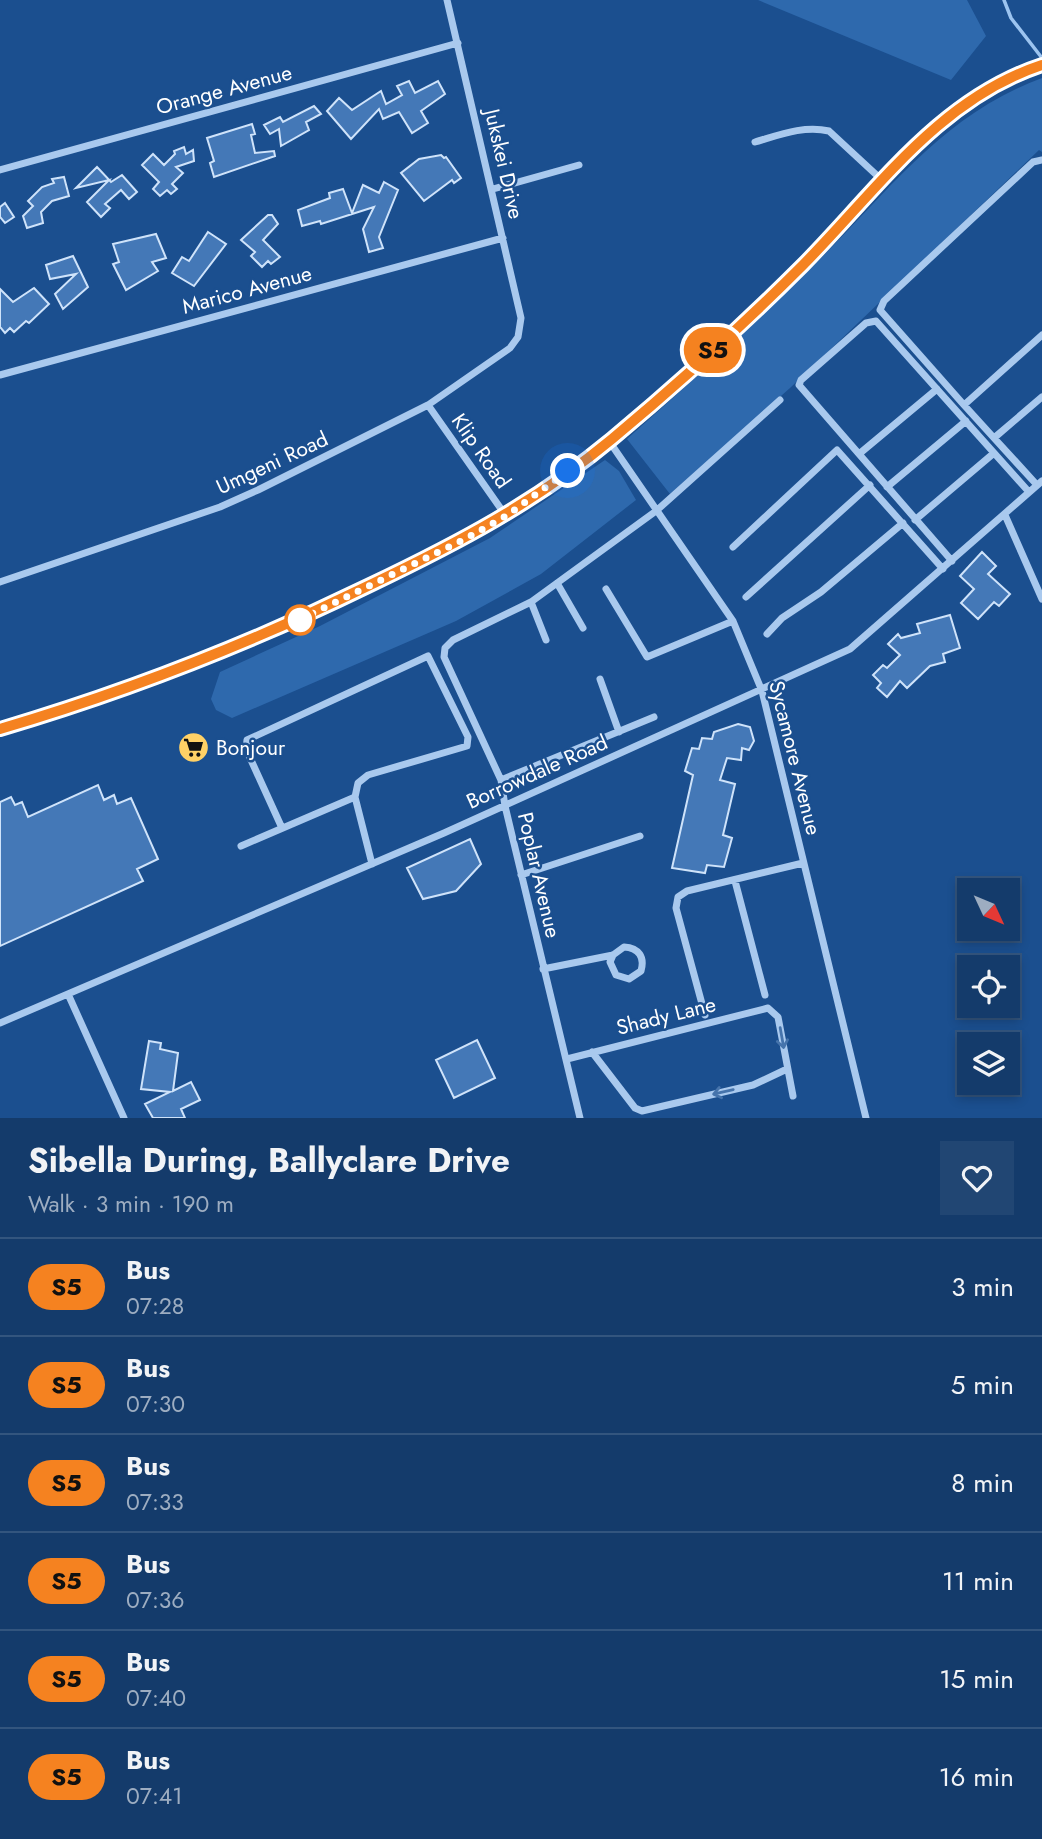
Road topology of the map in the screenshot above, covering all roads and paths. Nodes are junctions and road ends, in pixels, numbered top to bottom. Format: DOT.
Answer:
graph roads {
  1 [pos="447,0"];
  2 [pos="458,43"];
  3 [pos="1042,65"];
  4 [pos="755,142"];
  5 [pos="1042,160"];
  6 [pos="579,165"];
  7 [pos="0,170"];
  8 [pos="883,181"];
  9 [pos="493,188"];
  10 [pos="503,238"];
  11 [pos="1042,335"];
  12 [pos="518,337"];
  13 [pos="0,375"];
  14 [pos="937,389"];
  15 [pos="1042,397"];
  16 [pos="780,400"];
  17 [pos="428,405"];
  18 [pos="964,405"];
  19 [pos="966,421"];
  20 [pos="995,438"];
  21 [pos="609,441"];
  22 [pos="994,453"];
  23 [pos="859,454"];
  24 [pos="1040,483"];
  25 [pos="870,485"];
  26 [pos="887,487"];
  27 [pos="1029,492"];
  28 [pos="656,511"];
  29 [pos="1005,515"];
  30 [pos="506,516"];
  31 [pos="915,520"];
  32 [pos="903,523"];
  33 [pos="733,547"];
  34 [pos="952,561"];
  35 [pos="943,569"];
  36 [pos="0,582"];
  37 [pos="557,583"];
  38 [pos="606,589"];
  39 [pos="746,597"];
  40 [pos="1042,599"];
  41 [pos="531,602"];
  42 [pos="733,621"];
  43 [pos="583,628"];
  44 [pos="767,634"];
  45 [pos="546,640"];
  46 [pos="600,679"];
  47 [pos="762,691"];
  48 [pos="654,717"];
  49 [pos="0,729"];
  50 [pos="618,732"];
  51 [pos="501,780"];
  52 [pos="355,797"];
  53 [pos="505,806"];
  54 [pos="282,828"];
  55 [pos="640,836"];
  56 [pos="241,846"];
  57 [pos="803,863"];
  58 [pos="372,864"];
  59 [pos="521,875"];
  60 [pos="735,881"];
  61 [pos="613,955"];
  62 [pos="543,969"];
  63 [pos="68,994"];
  64 [pos="765,995"];
  65 [pos="705,1015"];
  66 [pos="0,1023"];
  67 [pos="592,1052"];
  68 [pos="567,1059"];
  69 [pos="787,1069"];
  70 [pos="793,1096"];
  71 [pos="124,1118"];
  72 [pos="580,1118"];
  73 [pos="866,1118"];
  1 -- 2 [label="street, Jukskei Drive"];
  2 -- 7 [label="street, Orange Avenue"];
  2 -- 9 [label="street, Jukskei Drive"];
  3 -- 8 [label="street"];
  4 -- 8 [label="street"];
  5 -- 18 [label="street"];
  6 -- 9 [label="street"];
  8 -- 21 [label="street"];
  9 -- 10 [label="street, Jukskei Drive"];
  10 -- 12 [label="street, Jukskei Drive"];
  10 -- 13 [label="street, Marico Avenue"];
  11 -- 18 [label="street"];
  12 -- 17 [label="street, Umgeni Road"];
  14 -- 19 [label="street"];
  14 -- 23 [label="street"];
  14 -- 23 [label="street"];
  15 -- 20 [label="street"];
  16 -- 28 [label="street, Poplar Avenue"];
  17 -- 30 [label="street, Klip Road"];
  17 -- 36 [label="street, Umgeni Road"];
  18 -- 20 [label="street"];
  19 -- 22 [label="street"];
  19 -- 26 [label="street"];
  20 -- 24 [label="street"];
  21 -- 28 [label="street, Sycamore Avenue"];
  21 -- 30 [label="street"];
  22 -- 27 [label="street"];
  22 -- 31 [label="street"];
  23 -- 26 [label="street"];
  24 -- 27 [label="street, Borrowdale Road"];
  25 -- 32 [label="street"];
  25 -- 33 [label="street"];
  25 -- 39 [label="street"];
  26 -- 31 [label="street"];
  27 -- 29 [label="street, Borrowdale Road"];
  28 -- 37 [label="street, Poplar Avenue"];
  28 -- 42 [label="street, Sycamore Avenue"];
  29 -- 34 [label="street, Borrowdale Road"];
  29 -- 40 [label="street"];
  30 -- 49 [label="street"];
  31 -- 34 [label="street"];
  32 -- 35 [label="street"];
  32 -- 44 [label="street"];
  34 -- 35 [label="street, Borrowdale Road"];
  35 -- 47 [label="street, Borrowdale Road"];
  37 -- 41 [label="street, Poplar Avenue"];
  37 -- 43 [label="street"];
  38 -- 42 [label="street"];
  41 -- 45 [label="street"];
  41 -- 51 [label="street, Poplar Avenue"];
  42 -- 47 [label="street, Sycamore Avenue"];
  46 -- 50 [label="street"];
  47 -- 53 [label="street, Borrowdale Road"];
  47 -- 57 [label="street, Sycamore Avenue"];
  48 -- 50 [label="street"];
  50 -- 51 [label="street"];
  51 -- 53 [label="street, Poplar Avenue"];
  52 -- 54 [label="street"];
  52 -- 54 [label="street"];
  52 -- 58 [label="street"];
  53 -- 58 [label="street, Borrowdale Road"];
  53 -- 59 [label="street, Poplar Avenue"];
  54 -- 56 [label="street"];
  55 -- 59 [label="street"];
  57 -- 60 [label="street"];
  57 -- 73 [label="street, Sycamore Avenue"];
  58 -- 63 [label="street, Borrowdale Road"];
  59 -- 62 [label="street, Poplar Avenue"];
  60 -- 64 [label="street"];
  60 -- 65 [label="street"];
  61 -- 61 [label="street"];
  61 -- 62 [label="street"];
  62 -- 68 [label="street, Poplar Avenue"];
  63 -- 66 [label="street, Borrowdale Road"];
  63 -- 71 [label="street"];
  67 -- 68 [label="street, Shady Lane"];
  69 -- 67 [label="street, one-way"];
  67 -- 69 [label="street, Shady Lane, one-way"];
  68 -- 72 [label="street, Poplar Avenue"];
  69 -- 70 [label="street"];
}
